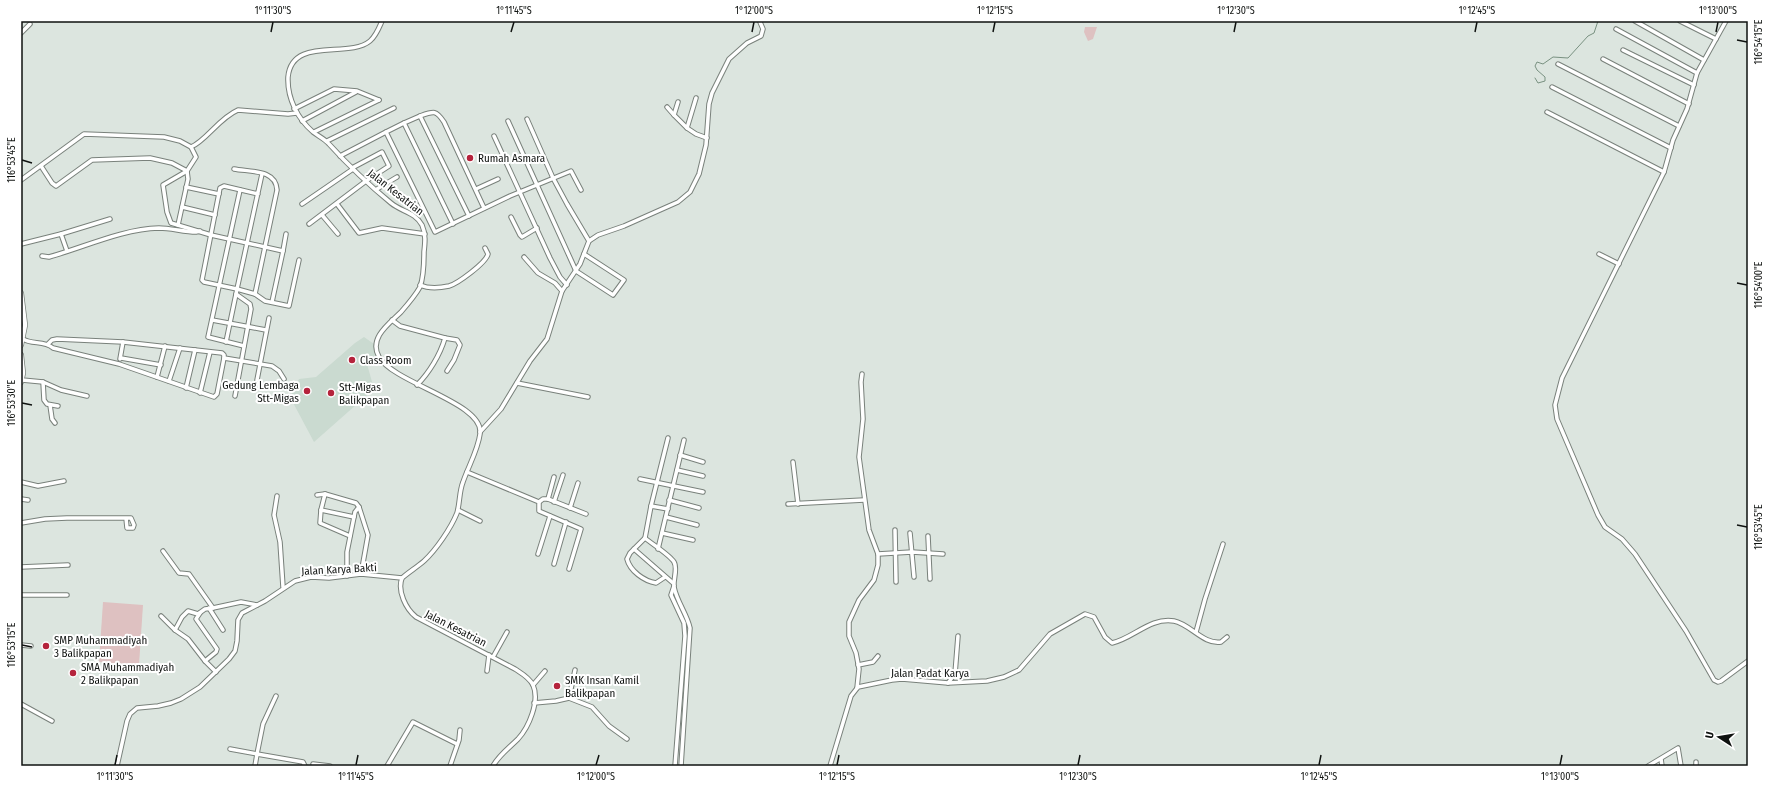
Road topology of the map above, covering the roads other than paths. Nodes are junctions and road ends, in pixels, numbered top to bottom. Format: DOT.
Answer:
graph roads {
  1 [pos="382,21"];
  2 [pos="1635,21"];
  3 [pos="1680,21"];
  4 [pos="1726,21"];
  5 [pos="760,22"];
  6 [pos="30,24"];
  7 [pos="1616,29"];
  8 [pos="21,33"];
  9 [pos="1716,39"];
  10 [pos="1623,50"];
  11 [pos="1603,59"];
  12 [pos="1704,60"];
  13 [pos="1558,64"];
  14 [pos="1697,73"];
  15 [pos="1694,85"];
  16 [pos="1552,88"];
  17 [pos="357,91"];
  18 [pos="696,98"];
  19 [pos="678,102"];
  20 [pos="1689,104"];
  21 [pos="667,107"];
  22 [pos="394,108"];
  23 [pos="294,109"];
  24 [pos="1547,112"];
  25 [pos="297,113"];
  26 [pos="674,114"];
  27 [pos="420,116"];
  28 [pos="527,119"];
  29 [pos="302,121"];
  30 [pos="508,121"];
  31 [pos="404,123"];
  32 [pos="1679,126"];
  33 [pos="687,128"];
  34 [pos="314,132"];
  35 [pos="386,132"];
  36 [pos="494,136"];
  37 [pos="707,138"];
  38 [pos="327,141"];
  39 [pos="191,147"];
  40 [pos="1671,148"];
  41 [pos="340,156"];
  42 [pos="41,166"];
  43 [pos="352,168"];
  44 [pos="234,169"];
  45 [pos="187,171"];
  46 [pos="1664,172"];
  47 [pos="262,174"];
  48 [pos="397,177"];
  49 [pos="553,178"];
  50 [pos="498,179"];
  51 [pos="21,180"];
  52 [pos="366,181"];
  53 [pos="536,185"];
  54 [pos="186,187"];
  55 [pos="476,189"];
  56 [pos="240,190"];
  57 [pos="377,190"];
  58 [pos="581,190"];
  59 [pos="520,192"];
  60 [pos="219,194"];
  61 [pos="258,194"];
  62 [pos="302,204"];
  63 [pos="337,204"];
  64 [pos="182,207"];
  65 [pos="484,208"];
  66 [pos="215,215"];
  67 [pos="322,215"];
  68 [pos="469,216"];
  69 [pos="512,217"];
  70 [pos="110,219"];
  71 [pos="309,224"];
  72 [pos="452,224"];
  73 [pos="178,225"];
  74 [pos="537,228"];
  75 [pos="200,231"];
  76 [pos="61,234"];
  77 [pos="286,234"];
  78 [pos="338,234"];
  79 [pos="425,234"];
  80 [pos="211,235"];
  81 [pos="229,239"];
  82 [pos="589,241"];
  83 [pos="248,243"];
  84 [pos="21,244"];
  85 [pos="266,246"];
  86 [pos="485,248"];
  87 [pos="67,251"];
  88 [pos="283,251"];
  89 [pos="584,254"];
  90 [pos="1599,254"];
  91 [pos="42,256"];
  92 [pos="524,257"];
  93 [pos="300,260"];
  94 [pos="1619,264"];
  95 [pos="576,271"];
  96 [pos="420,285"];
  97 [pos="567,285"];
  98 [pos="219,286"];
  99 [pos="237,288"];
  100 [pos="562,291"];
  101 [pos="21,293"];
  102 [pos="236,294"];
  103 [pos="255,294"];
  104 [pos="272,302"];
  105 [pos="269,318"];
  106 [pos="212,320"];
  107 [pos="392,320"];
  108 [pos="230,323"];
  109 [pos="248,327"];
  110 [pos="266,330"];
  111 [pos="445,338"];
  112 [pos="22,339"];
  113 [pos="123,342"];
  114 [pos="226,342"];
  115 [pos="48,344"];
  116 [pos="21,345"];
  117 [pos="165,346"];
  118 [pos="244,346"];
  119 [pos="180,348"];
  120 [pos="195,350"];
  121 [pos="210,352"];
  122 [pos="21,355"];
  123 [pos="121,358"];
  124 [pos="224,358"];
  125 [pos="241,361"];
  126 [pos="119,364"];
  127 [pos="259,364"];
  128 [pos="161,365"];
  129 [pos="447,371"];
  130 [pos="862,374"];
  131 [pos="157,377"];
  132 [pos="284,379"];
  133 [pos="257,380"];
  134 [pos="22,381"];
  135 [pos="169,381"];
  136 [pos="43,382"];
  137 [pos="517,383"];
  138 [pos="417,385"];
  139 [pos="186,388"];
  140 [pos="200,393"];
  141 [pos="87,396"];
  142 [pos="235,396"];
  143 [pos="588,397"];
  144 [pos="50,405"];
  145 [pos="58,406"];
  146 [pos="55,423"];
  147 [pos="480,432"];
  148 [pos="668,438"];
  149 [pos="684,440"];
  150 [pos="680,455"];
  151 [pos="703,462"];
  152 [pos="793,462"];
  153 [pos="677,470"];
  154 [pos="466,472"];
  155 [pos="563,475"];
  156 [pos="703,476"];
  157 [pos="554,477"];
  158 [pos="640,479"];
  159 [pos="21,482"];
  160 [pos="64,482"];
  161 [pos="578,483"];
  162 [pos="657,483"];
  163 [pos="673,486"];
  164 [pos="702,492"];
  165 [pos="325,494"];
  166 [pos="317,495"];
  167 [pos="277,496"];
  168 [pos="21,499"];
  169 [pos="548,499"];
  170 [pos="28,500"];
  171 [pos="669,500"];
  172 [pos="864,500"];
  173 [pos="538,502"];
  174 [pos="554,502"];
  175 [pos="788,504"];
  176 [pos="798,504"];
  177 [pos="651,506"];
  178 [pos="359,507"];
  179 [pos="570,508"];
  180 [pos="699,508"];
  181 [pos="668,509"];
  182 [pos="321,510"];
  183 [pos="458,510"];
  184 [pos="586,514"];
  185 [pos="550,516"];
  186 [pos="354,517"];
  187 [pos="666,517"];
  188 [pos="126,518"];
  189 [pos="480,521"];
  190 [pos="566,522"];
  191 [pos="21,523"];
  192 [pos="697,525"];
  193 [pos="895,530"];
  194 [pos="662,533"];
  195 [pos="910,533"];
  196 [pos="350,536"];
  197 [pos="928,536"];
  198 [pos="645,538"];
  199 [pos="693,540"];
  200 [pos="1223,544"];
  201 [pos="634,549"];
  202 [pos="658,549"];
  203 [pos="163,551"];
  204 [pos="912,552"];
  205 [pos="928,552"];
  206 [pos="896,553"];
  207 [pos="538,554"];
  208 [pos="878,554"];
  209 [pos="943,554"];
  210 [pos="554,564"];
  211 [pos="68,565"];
  212 [pos="21,567"];
  213 [pos="569,568"];
  214 [pos="361,574"];
  215 [pos="347,576"];
  216 [pos="665,577"];
  217 [pos="914,577"];
  218 [pos="402,578"];
  219 [pos="930,579"];
  220 [pos="896,582"];
  221 [pos="674,584"];
  222 [pos="283,587"];
  223 [pos="21,594"];
  224 [pos="67,595"];
  225 [pos="257,605"];
  226 [pos="208,608"];
  227 [pos="213,608"];
  228 [pos="200,613"];
  229 [pos="162,616"];
  230 [pos="175,630"];
  231 [pos="223,630"];
  232 [pos="507,632"];
  233 [pos="1196,632"];
  234 [pos="958,636"];
  235 [pos="1227,638"];
  236 [pos="21,645"];
  237 [pos="31,646"];
  238 [pos="489,655"];
  239 [pos="878,656"];
  240 [pos="494,657"];
  241 [pos="205,661"];
  242 [pos="1748,661"];
  243 [pos="858,665"];
  244 [pos="575,670"];
  245 [pos="487,671"];
  246 [pos="545,671"];
  247 [pos="216,672"];
  248 [pos="948,683"];
  249 [pos="533,685"];
  250 [pos="857,688"];
  251 [pos="276,696"];
  252 [pos="569,698"];
  253 [pos="534,703"];
  254 [pos="21,704"];
  255 [pos="52,721"];
  256 [pos="460,730"];
  257 [pos="627,739"];
  258 [pos="457,744"];
  259 [pos="230,749"];
  260 [pos="257,754"];
  261 [pos="1661,759"];
  262 [pos="313,764"];
  263 [pos="117,766"];
  264 [pos="255,766"];
  265 [pos="305,766"];
  266 [pos="330,766"];
  267 [pos="387,766"];
  268 [pos="450,766"];
  269 [pos="493,766"];
  270 [pos="675,766"];
  271 [pos="680,766"];
  272 [pos="830,766"];
  273 [pos="1648,766"];
  274 [pos="1662,766"];
  275 [pos="1681,766"];
  1 -- 23 [label="street, Jalan Kesatrian"];
  2 -- 12 [label="street"];
  3 -- 9 [label="street"];
  4 -- 9 [label="street"];
  5 -- 37 [label="street"];
  6 -- 8 [label="street"];
  7 -- 14 [label="street"];
  9 -- 12 [label="street"];
  10 -- 15 [label="street"];
  11 -- 20 [label="street"];
  12 -- 14 [label="street"];
  13 -- 32 [label="street"];
  14 -- 15 [label="street"];
  15 -- 20 [label="street"];
  16 -- 40 [label="street"];
  17 -- 23 [label="street"];
  17 -- 29 [label="street"];
  17 -- 34 [label="street"];
  18 -- 33 [label="street"];
  19 -- 26 [label="street"];
  20 -- 32 [label="street"];
  21 -- 26 [label="street"];
  22 -- 38 [label="street"];
  23 -- 25 [label="street, Jalan Kesatrian"];
  24 -- 46 [label="street"];
  25 -- 29 [label="street, Jalan Kesatrian"];
  25 -- 39 [label="street"];
  26 -- 33 [label="street"];
  27 -- 31 [label="street"];
  27 -- 55 [label="street"];
  27 -- 68 [label="street"];
  28 -- 49 [label="street"];
  29 -- 34 [label="street, Jalan Kesatrian"];
  30 -- 53 [label="street"];
  31 -- 35 [label="street"];
  31 -- 72 [label="street"];
  32 -- 40 [label="street"];
  33 -- 37 [label="street"];
  34 -- 38 [label="street, Jalan Kesatrian"];
  35 -- 41 [label="street"];
  35 -- 72 [label="street"];
  36 -- 59 [label="street"];
  37 -- 82 [label="street"];
  38 -- 41 [label="street, Jalan Kesatrian"];
  39 -- 42 [label="street"];
  39 -- 45 [label="street"];
  40 -- 46 [label="street"];
  41 -- 43 [label="street, Jalan Kesatrian"];
  42 -- 45 [label="street"];
  42 -- 51 [label="street"];
  43 -- 52 [label="street, Jalan Kesatrian"];
  43 -- 52 [label="street"];
  43 -- 62 [label="street"];
  44 -- 47 [label="street"];
  45 -- 54 [label="street"];
  45 -- 73 [label="street"];
  46 -- 94 [label="street"];
  47 -- 61 [label="street"];
  47 -- 85 [label="street"];
  48 -- 57 [label="street"];
  49 -- 53 [label="street"];
  49 -- 58 [label="street"];
  49 -- 82 [label="street"];
  50 -- 55 [label="street"];
  52 -- 57 [label="street, Jalan Kesatrian"];
  52 -- 63 [label="street"];
  53 -- 59 [label="street"];
  53 -- 95 [label="street"];
  54 -- 60 [label="street"];
  54 -- 64 [label="street"];
  55 -- 65 [label="street"];
  56 -- 60 [label="street"];
  56 -- 61 [label="street"];
  56 -- 81 [label="street"];
  57 -- 79 [label="street, Jalan Kesatrian"];
  59 -- 65 [label="street"];
  59 -- 74 [label="street"];
  60 -- 66 [label="street"];
  61 -- 83 [label="street"];
  63 -- 67 [label="street"];
  63 -- 79 [label="street"];
  64 -- 66 [label="street"];
  64 -- 73 [label="street"];
  65 -- 68 [label="street"];
  66 -- 80 [label="street"];
  67 -- 71 [label="street"];
  67 -- 78 [label="street"];
  68 -- 72 [label="street"];
  69 -- 74 [label="street"];
  70 -- 76 [label="street"];
  73 -- 75 [label="street"];
  74 -- 97 [label="street"];
  75 -- 80 [label="street"];
  75 -- 87 [label="street"];
  76 -- 84 [label="street"];
  76 -- 87 [label="street"];
  77 -- 88 [label="street"];
  79 -- 96 [label="street"];
  80 -- 81 [label="street"];
  80 -- 98 [label="street"];
  81 -- 83 [label="street"];
  81 -- 98 [label="street"];
  82 -- 89 [label="street"];
  83 -- 85 [label="street"];
  83 -- 99 [label="street"];
  85 -- 88 [label="street"];
  85 -- 103 [label="street"];
  86 -- 96 [label="street"];
  87 -- 91 [label="street"];
  88 -- 104 [label="street"];
  89 -- 95 [label="street"];
  89 -- 95 [label="street"];
  90 -- 94 [label="street"];
  92 -- 100 [label="street"];
  93 -- 104 [label="street"];
  94 -- 242 [label="street"];
  95 -- 97 [label="street"];
  96 -- 107 [label="street"];
  97 -- 100 [label="street"];
  98 -- 99 [label="street"];
  98 -- 106 [label="street"];
  99 -- 102 [label="street"];
  99 -- 103 [label="street"];
  100 -- 137 [label="street"];
  101 -- 112 [label="street"];
  102 -- 108 [label="street"];
  102 -- 109 [label="street"];
  103 -- 104 [label="street"];
  105 -- 110 [label="street"];
  106 -- 108 [label="street"];
  106 -- 114 [label="street"];
  107 -- 111 [label="street"];
  107 -- 138 [label="street"];
  108 -- 109 [label="street"];
  108 -- 114 [label="street"];
  109 -- 110 [label="street"];
  109 -- 118 [label="street"];
  110 -- 127 [label="street"];
  111 -- 129 [label="street"];
  111 -- 138 [label="street"];
  112 -- 115 [label="street"];
  112 -- 116 [label="street"];
  113 -- 115 [label="street"];
  113 -- 117 [label="street"];
  113 -- 123 [label="street"];
  114 -- 118 [label="street"];
  115 -- 126 [label="street"];
  117 -- 119 [label="street"];
  117 -- 128 [label="street"];
  118 -- 125 [label="street"];
  119 -- 120 [label="street"];
  119 -- 135 [label="street"];
  120 -- 121 [label="street"];
  120 -- 139 [label="street"];
  121 -- 124 [label="street"];
  121 -- 140 [label="street"];
  122 -- 134 [label="street"];
  123 -- 126 [label="street"];
  123 -- 128 [label="street"];
  124 -- 125 [label="street"];
  124 -- 140 [label="street"];
  125 -- 127 [label="street"];
  125 -- 142 [label="street"];
  126 -- 131 [label="street"];
  127 -- 132 [label="street"];
  127 -- 133 [label="street"];
  128 -- 131 [label="street"];
  130 -- 172 [label="street"];
  131 -- 135 [label="street"];
  134 -- 136 [label="street"];
  135 -- 139 [label="street"];
  136 -- 141 [label="street"];
  136 -- 144 [label="street"];
  137 -- 143 [label="street"];
  137 -- 147 [label="street"];
  138 -- 147 [label="street"];
  139 -- 140 [label="street"];
  144 -- 145 [label="street"];
  144 -- 146 [label="street"];
  147 -- 154 [label="street"];
  148 -- 162 [label="street"];
  149 -- 150 [label="street"];
  150 -- 151 [label="street"];
  150 -- 153 [label="street"];
  152 -- 176 [label="street"];
  153 -- 156 [label="street"];
  153 -- 163 [label="street"];
  154 -- 173 [label="street"];
  154 -- 183 [label="street"];
  155 -- 174 [label="street"];
  157 -- 169 [label="street"];
  158 -- 162 [label="street"];
  159 -- 160 [label="street"];
  161 -- 179 [label="street"];
  162 -- 163 [label="street"];
  162 -- 177 [label="street"];
  163 -- 164 [label="street"];
  163 -- 171 [label="street"];
  165 -- 166 [label="street"];
  165 -- 178 [label="street"];
  165 -- 182 [label="street"];
  167 -- 222 [label="street"];
  168 -- 170 [label="street"];
  169 -- 173 [label="street"];
  169 -- 174 [label="street"];
  171 -- 180 [label="street"];
  171 -- 181 [label="street"];
  172 -- 176 [label="street"];
  172 -- 208 [label="street"];
  173 -- 185 [label="street"];
  174 -- 179 [label="street"];
  175 -- 176 [label="street"];
  177 -- 181 [label="street"];
  177 -- 198 [label="street"];
  178 -- 186 [label="street"];
  178 -- 214 [label="street"];
  179 -- 184 [label="street"];
  181 -- 187 [label="street"];
  182 -- 186 [label="street"];
  182 -- 196 [label="street"];
  183 -- 189 [label="street"];
  183 -- 218 [label="street"];
  185 -- 190 [label="street"];
  185 -- 207 [label="street"];
  186 -- 196 [label="street"];
  187 -- 192 [label="street"];
  187 -- 194 [label="street"];
  188 -- 191 [label="street"];
  190 -- 210 [label="street"];
  190 -- 213 [label="street"];
  193 -- 206 [label="street"];
  194 -- 199 [label="street"];
  194 -- 202 [label="street"];
  195 -- 204 [label="street"];
  196 -- 215 [label="street"];
  197 -- 205 [label="street"];
  198 -- 201 [label="street"];
  198 -- 202 [label="street"];
  200 -- 233 [label="street"];
  201 -- 216 [label="street"];
  201 -- 216 [label="street"];
  202 -- 221 [label="street"];
  203 -- 227 [label="street"];
  204 -- 205 [label="street"];
  204 -- 206 [label="street"];
  204 -- 217 [label="street"];
  205 -- 209 [label="street"];
  205 -- 219 [label="street"];
  206 -- 208 [label="street"];
  206 -- 220 [label="street"];
  208 -- 243 [label="street"];
  211 -- 212 [label="street"];
  214 -- 215 [label="street, Jalan Karya Bakti"];
  214 -- 218 [label="street, Jalan Karya Bakti"];
  215 -- 222 [label="street, Jalan Karya Bakti"];
  216 -- 221 [label="street"];
  218 -- 238 [label="street, Jalan Kesatrian"];
  221 -- 270 [label="street"];
  221 -- 271 [label="street"];
  222 -- 225 [label="street, Jalan Karya Bakti"];
  223 -- 224 [label="street"];
  225 -- 227 [label="street"];
  225 -- 247 [label="street, Jalan Karya Bakti"];
  226 -- 227 [label="street"];
  226 -- 228 [label="street"];
  226 -- 231 [label="street"];
  228 -- 230 [label="street"];
  228 -- 241 [label="street"];
  229 -- 230 [label="street"];
  230 -- 241 [label="street"];
  232 -- 240 [label="street"];
  233 -- 235 [label="street, Jalan Padat Karya"];
  233 -- 248 [label="street, Jalan Padat Karya"];
  234 -- 248 [label="street"];
  236 -- 237 [label="street"];
  238 -- 240 [label="street, Jalan Kesatrian"];
  238 -- 245 [label="street"];
  239 -- 243 [label="street"];
  240 -- 249 [label="street, Jalan Kesatrian"];
  241 -- 247 [label="street"];
  243 -- 250 [label="street"];
  244 -- 252 [label="street"];
  246 -- 249 [label="street"];
  247 -- 263 [label="street, Jalan Karya Bakti"];
  248 -- 250 [label="street, Jalan Padat Karya"];
  249 -- 253 [label="street"];
  250 -- 272 [label="street"];
  251 -- 260 [label="street"];
  252 -- 253 [label="street"];
  252 -- 257 [label="street"];
  253 -- 269 [label="street"];
  254 -- 255 [label="street"];
  256 -- 258 [label="street"];
  258 -- 267 [label="street"];
  258 -- 268 [label="street"];
  259 -- 260 [label="street"];
  260 -- 264 [label="street"];
  260 -- 265 [label="street"];
  261 -- 273 [label="street"];
  261 -- 274 [label="street"];
  261 -- 275 [label="street"];
  262 -- 266 [label="street"];
}
